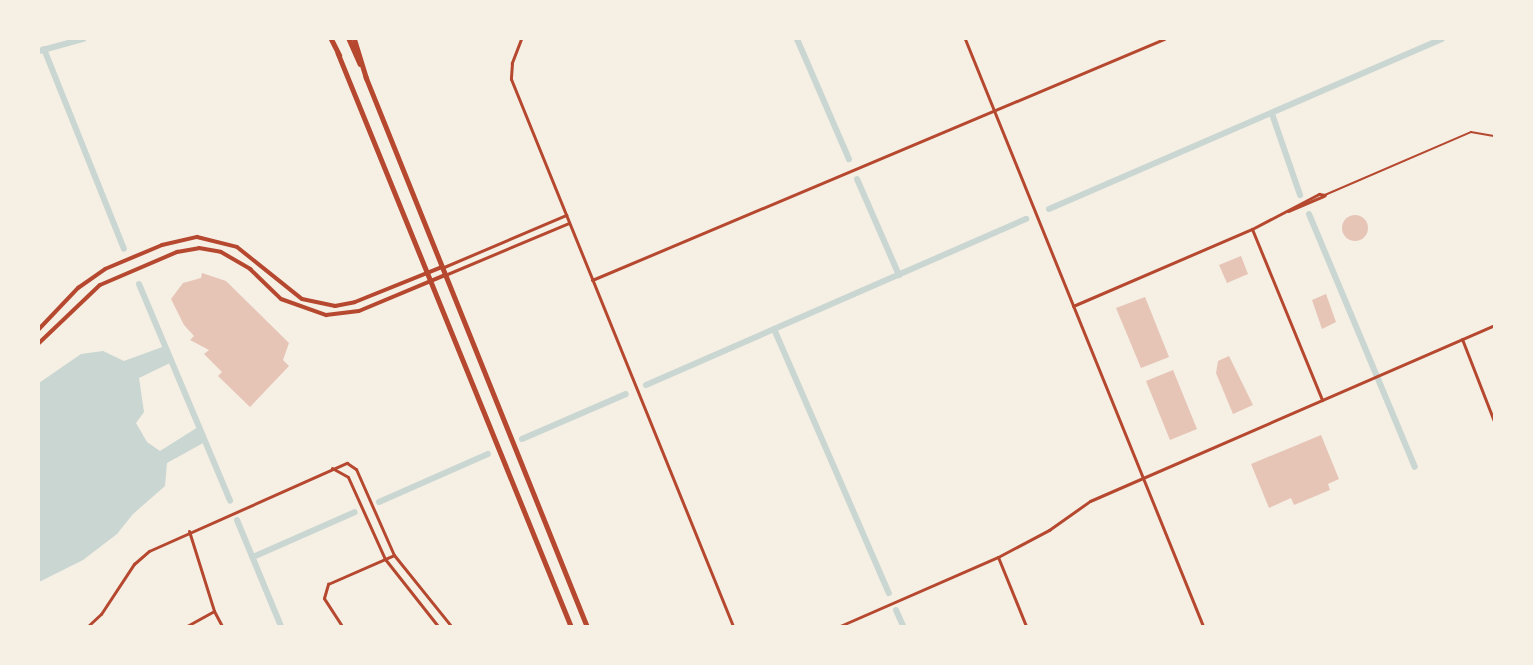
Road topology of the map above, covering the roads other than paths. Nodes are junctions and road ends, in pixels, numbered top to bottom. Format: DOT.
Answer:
graph roads {
  1 [pos="332,39"];
  2 [pos="349,39"];
  3 [pos="354,39"];
  4 [pos="521,39"];
  5 [pos="965,39"];
  6 [pos="1164,39"];
  7 [pos="339,55"];
  8 [pos="366,78"];
  9 [pos="994,110"];
  10 [pos="1494,136"];
  11 [pos="1325,195"];
  12 [pos="566,215"];
  13 [pos="569,223"];
  14 [pos="1252,229"];
  15 [pos="198,237"];
  16 [pos="199,248"];
  17 [pos="442,267"];
  18 [pos="428,273"];
  19 [pos="94,275"];
  20 [pos="446,275"];
  21 [pos="592,280"];
  22 [pos="432,281"];
  23 [pos="100,285"];
  24 [pos="1073,306"];
  25 [pos="1494,325"];
  26 [pos="39,329"];
  27 [pos="1462,339"];
  28 [pos="39,343"];
  29 [pos="1322,400"];
  30 [pos="1494,421"];
  31 [pos="332,468"];
  32 [pos="1143,478"];
  33 [pos="189,531"];
  34 [pos="394,555"];
  35 [pos="998,557"];
  36 [pos="385,559"];
  37 [pos="214,611"];
  38 [pos="88,626"];
  39 [pos="187,626"];
  40 [pos="222,626"];
  41 [pos="342,626"];
  42 [pos="438,626"];
  43 [pos="452,626"];
  44 [pos="571,626"];
  45 [pos="587,626"];
  46 [pos="733,626"];
  47 [pos="840,626"];
  48 [pos="1026,626"];
  49 [pos="1203,626"];
  1 -- 7 [label="highway"];
  2 -- 8 [label="main road"];
  3 -- 8 [label="highway"];
  4 -- 12 [label="street"];
  5 -- 9 [label="street"];
  6 -- 9 [label="street"];
  7 -- 18 [label="main road"];
  8 -- 17 [label="main road"];
  9 -- 21 [label="street"];
  9 -- 24 [label="street"];
  10 -- 11 [label="lane"];
  11 -- 14 [label="street"];
  12 -- 13 [label="street"];
  12 -- 17 [label="street"];
  13 -- 20 [label="street"];
  13 -- 21 [label="street"];
  14 -- 24 [label="street"];
  14 -- 29 [label="street"];
  15 -- 16 [label="street"];
  15 -- 18 [label="street"];
  15 -- 19 [label="street"];
  16 -- 22 [label="street"];
  16 -- 23 [label="street"];
  17 -- 18 [label="street"];
  17 -- 20 [label="main road"];
  18 -- 22 [label="main road"];
  19 -- 23 [label="street"];
  19 -- 26 [label="street"];
  20 -- 22 [label="street"];
  20 -- 45 [label="main road"];
  21 -- 46 [label="street"];
  22 -- 44 [label="main road"];
  23 -- 28 [label="street"];
  24 -- 32 [label="street"];
  25 -- 27 [label="street"];
  27 -- 29 [label="street"];
  27 -- 30 [label="street"];
  29 -- 32 [label="street"];
  31 -- 33 [label="street"];
  31 -- 34 [label="street"];
  31 -- 36 [label="street"];
  32 -- 35 [label="street"];
  32 -- 49 [label="street"];
  33 -- 37 [label="street"];
  33 -- 38 [label="street"];
  34 -- 36 [label="street"];
  34 -- 43 [label="street"];
  35 -- 47 [label="street"];
  35 -- 48 [label="street"];
  36 -- 41 [label="street"];
  36 -- 42 [label="street"];
  37 -- 39 [label="street"];
  37 -- 40 [label="street"];
}
